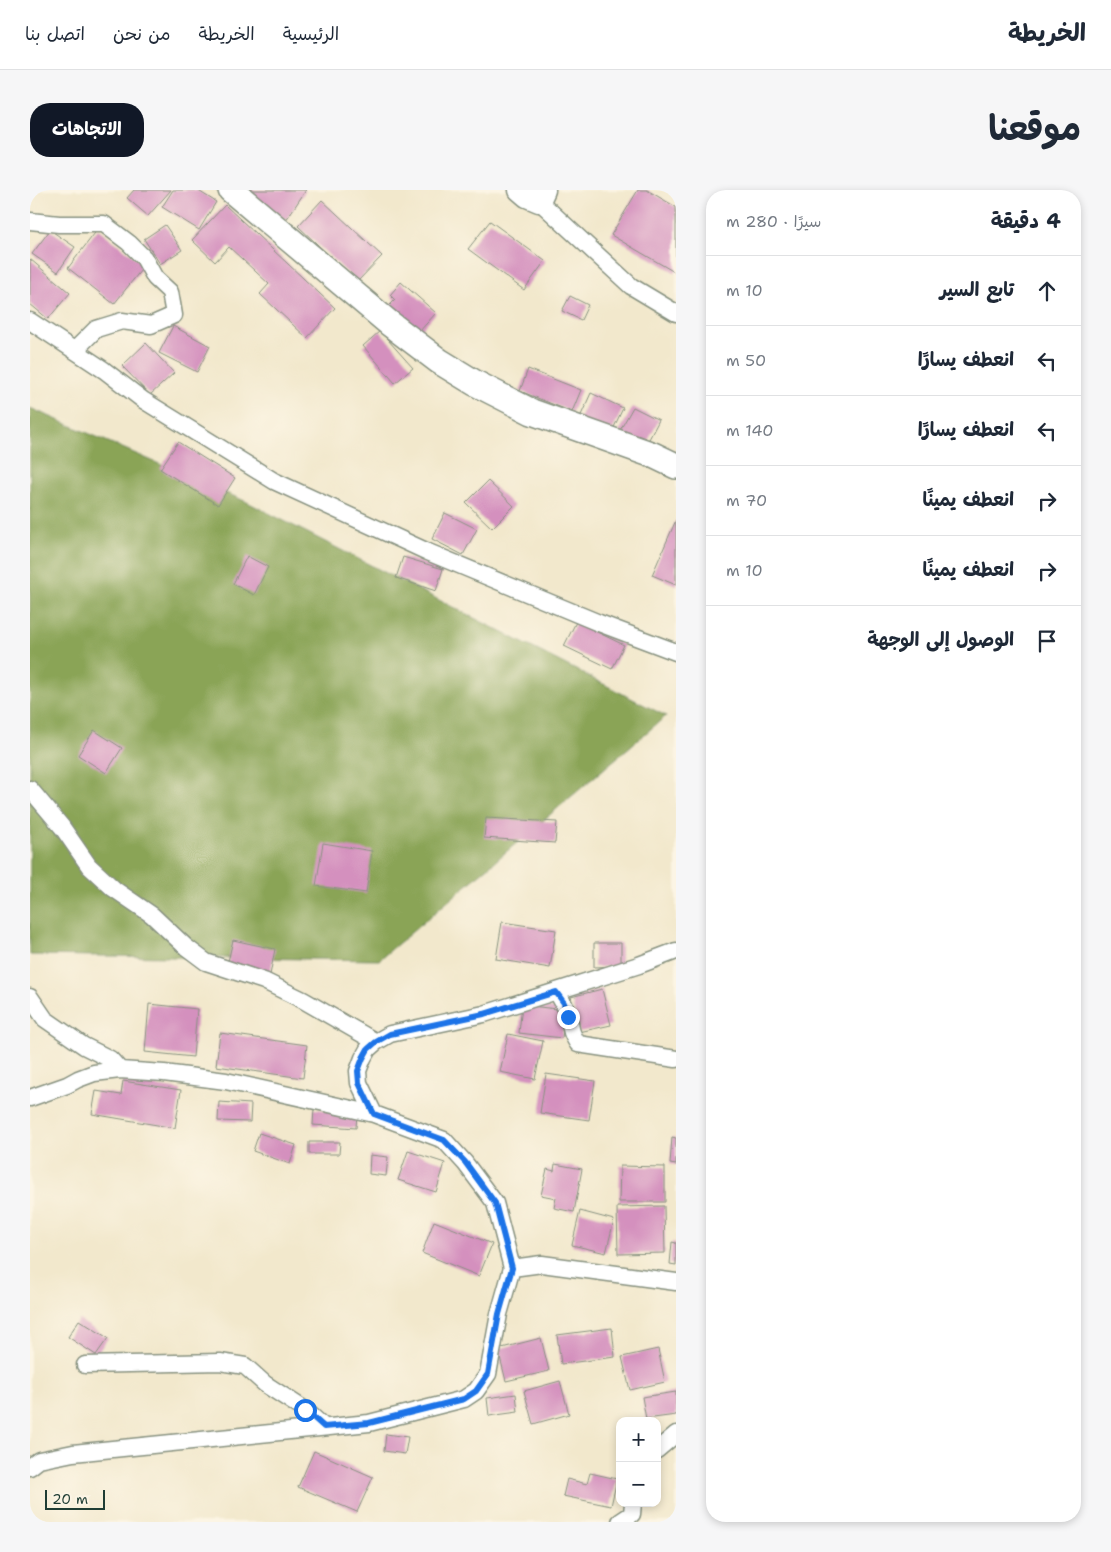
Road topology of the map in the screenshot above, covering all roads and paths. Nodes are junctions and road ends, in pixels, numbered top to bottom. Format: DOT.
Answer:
graph roads {
  1 [pos="231,190"];
  2 [pos="534,194"];
  3 [pos="30,221"];
  4 [pos="676,312"];
  5 [pos="30,321"];
  6 [pos="75,350"];
  7 [pos="676,466"];
  8 [pos="676,652"];
  9 [pos="30,789"];
  10 [pos="676,951"];
  11 [pos="556,992"];
  12 [pos="30,997"];
  13 [pos="376,1042"];
  14 [pos="676,1059"];
  15 [pos="120,1070"];
  16 [pos="30,1098"];
  17 [pos="374,1114"];
  18 [pos="512,1268"];
  19 [pos="676,1282"];
  20 [pos="85,1365"];
  21 [pos="324,1427"];
  22 [pos="676,1434"];
  23 [pos="661,1447"];
  24 [pos="30,1467"];
  25 [pos="633,1507"];
  26 [pos="620,1522"];
  1 -- 7 [label="main road"];
  2 -- 4 [label="street"];
  3 -- 6 [label="street"];
  5 -- 6 [label="street"];
  6 -- 8 [label="street"];
  9 -- 13 [label="street"];
  10 -- 11 [label="street"];
  11 -- 13 [label="street"];
  11 -- 14 [label="street"];
  12 -- 15 [label="street"];
  13 -- 17 [label="street"];
  15 -- 16 [label="street"];
  15 -- 17 [label="street"];
  17 -- 18 [label="street"];
  18 -- 19 [label="street"];
  18 -- 21 [label="street"];
  20 -- 21 [label="street"];
  21 -- 24 [label="street"];
  22 -- 23 [label="street"];
  25 -- 26 [label="street"];
}
